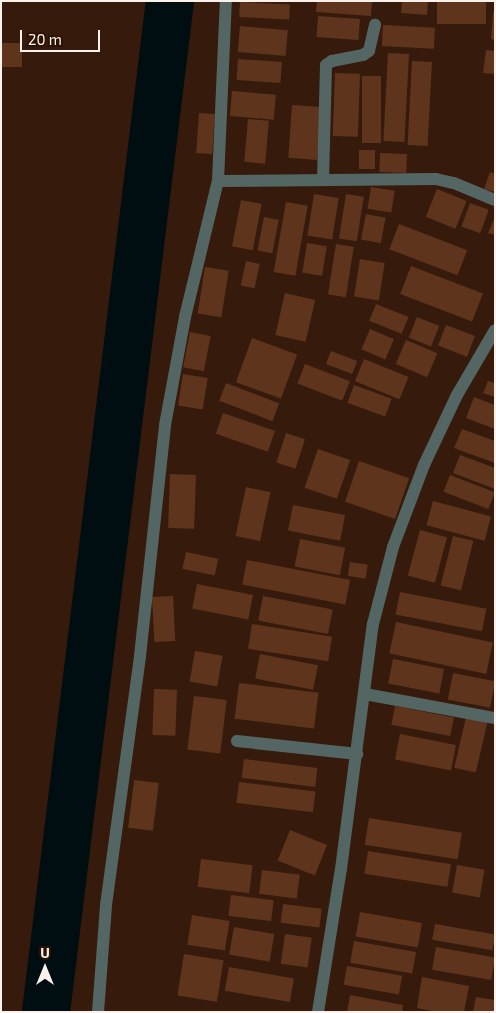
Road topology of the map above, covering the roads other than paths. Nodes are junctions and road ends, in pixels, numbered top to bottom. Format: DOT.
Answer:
graph roads {
  1 [pos="226,1"];
  2 [pos="375,25"];
  3 [pos="323,180"];
  4 [pos="218,181"];
  5 [pos="495,200"];
  6 [pos="495,330"];
  7 [pos="365,694"];
  8 [pos="495,718"];
  9 [pos="237,741"];
  10 [pos="357,754"];
  11 [pos="98,1012"];
  12 [pos="318,1012"];
  1 -- 4 [label="street"];
  2 -- 3 [label="street"];
  3 -- 4 [label="street"];
  3 -- 5 [label="street"];
  4 -- 11 [label="street"];
  6 -- 7 [label="street"];
  7 -- 8 [label="street"];
  7 -- 10 [label="street"];
  9 -- 10 [label="street"];
  10 -- 12 [label="street"];
}
